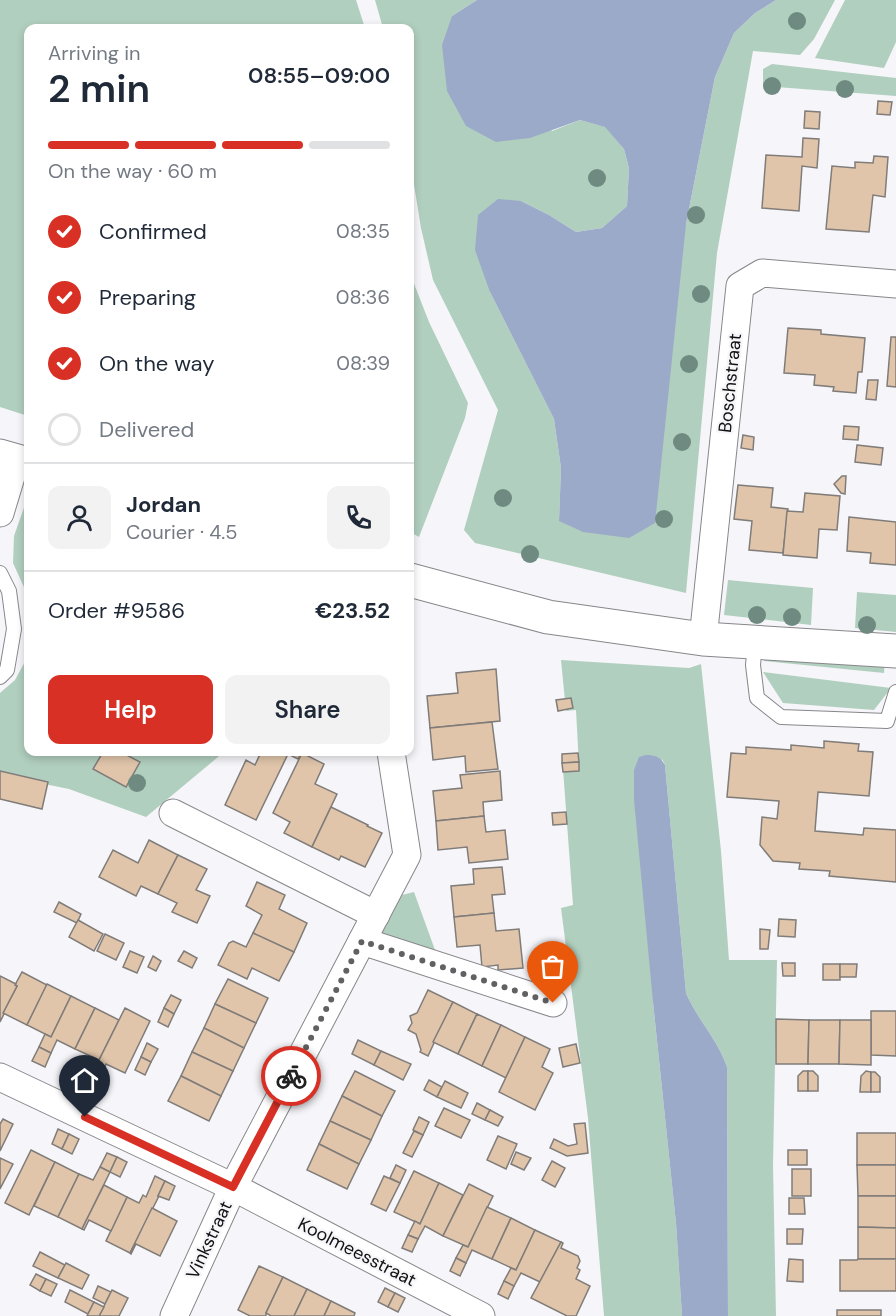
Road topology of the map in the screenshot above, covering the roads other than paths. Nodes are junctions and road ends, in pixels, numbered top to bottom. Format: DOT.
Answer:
graph roads {
  1 [pos="896,284"];
  2 [pos="15,460"];
  3 [pos="0,513"];
  4 [pos="0,573"];
  5 [pos="414,581"];
  6 [pos="703,639"];
  7 [pos="754,643"];
  8 [pos="896,651"];
  9 [pos="0,677"];
  10 [pos="896,692"];
  11 [pos="392,756"];
  12 [pos="174,813"];
  13 [pos="376,915"];
  14 [pos="362,941"];
  15 [pos="553,1003"];
  16 [pos="0,1077"];
  17 [pos="233,1187"];
  18 [pos="174,1316"];
  19 [pos="481,1316"];
  1 -- 6 [label="street, Boschstraat"];
  2 -- 3 [label="street"];
  4 -- 9 [label="lane"];
  5 -- 6 [label="street"];
  6 -- 7 [label="street"];
  7 -- 8 [label="street"];
  7 -- 10 [label="lane"];
  11 -- 13 [label="street, Vinkstraat"];
  12 -- 13 [label="street"];
  13 -- 14 [label="street, Vinkstraat"];
  14 -- 15 [label="street"];
  14 -- 17 [label="street, Vinkstraat"];
  16 -- 17 [label="street, Koolmeesstraat"];
  17 -- 18 [label="street, Vinkstraat"];
  17 -- 19 [label="street, Koolmeesstraat"];
}
